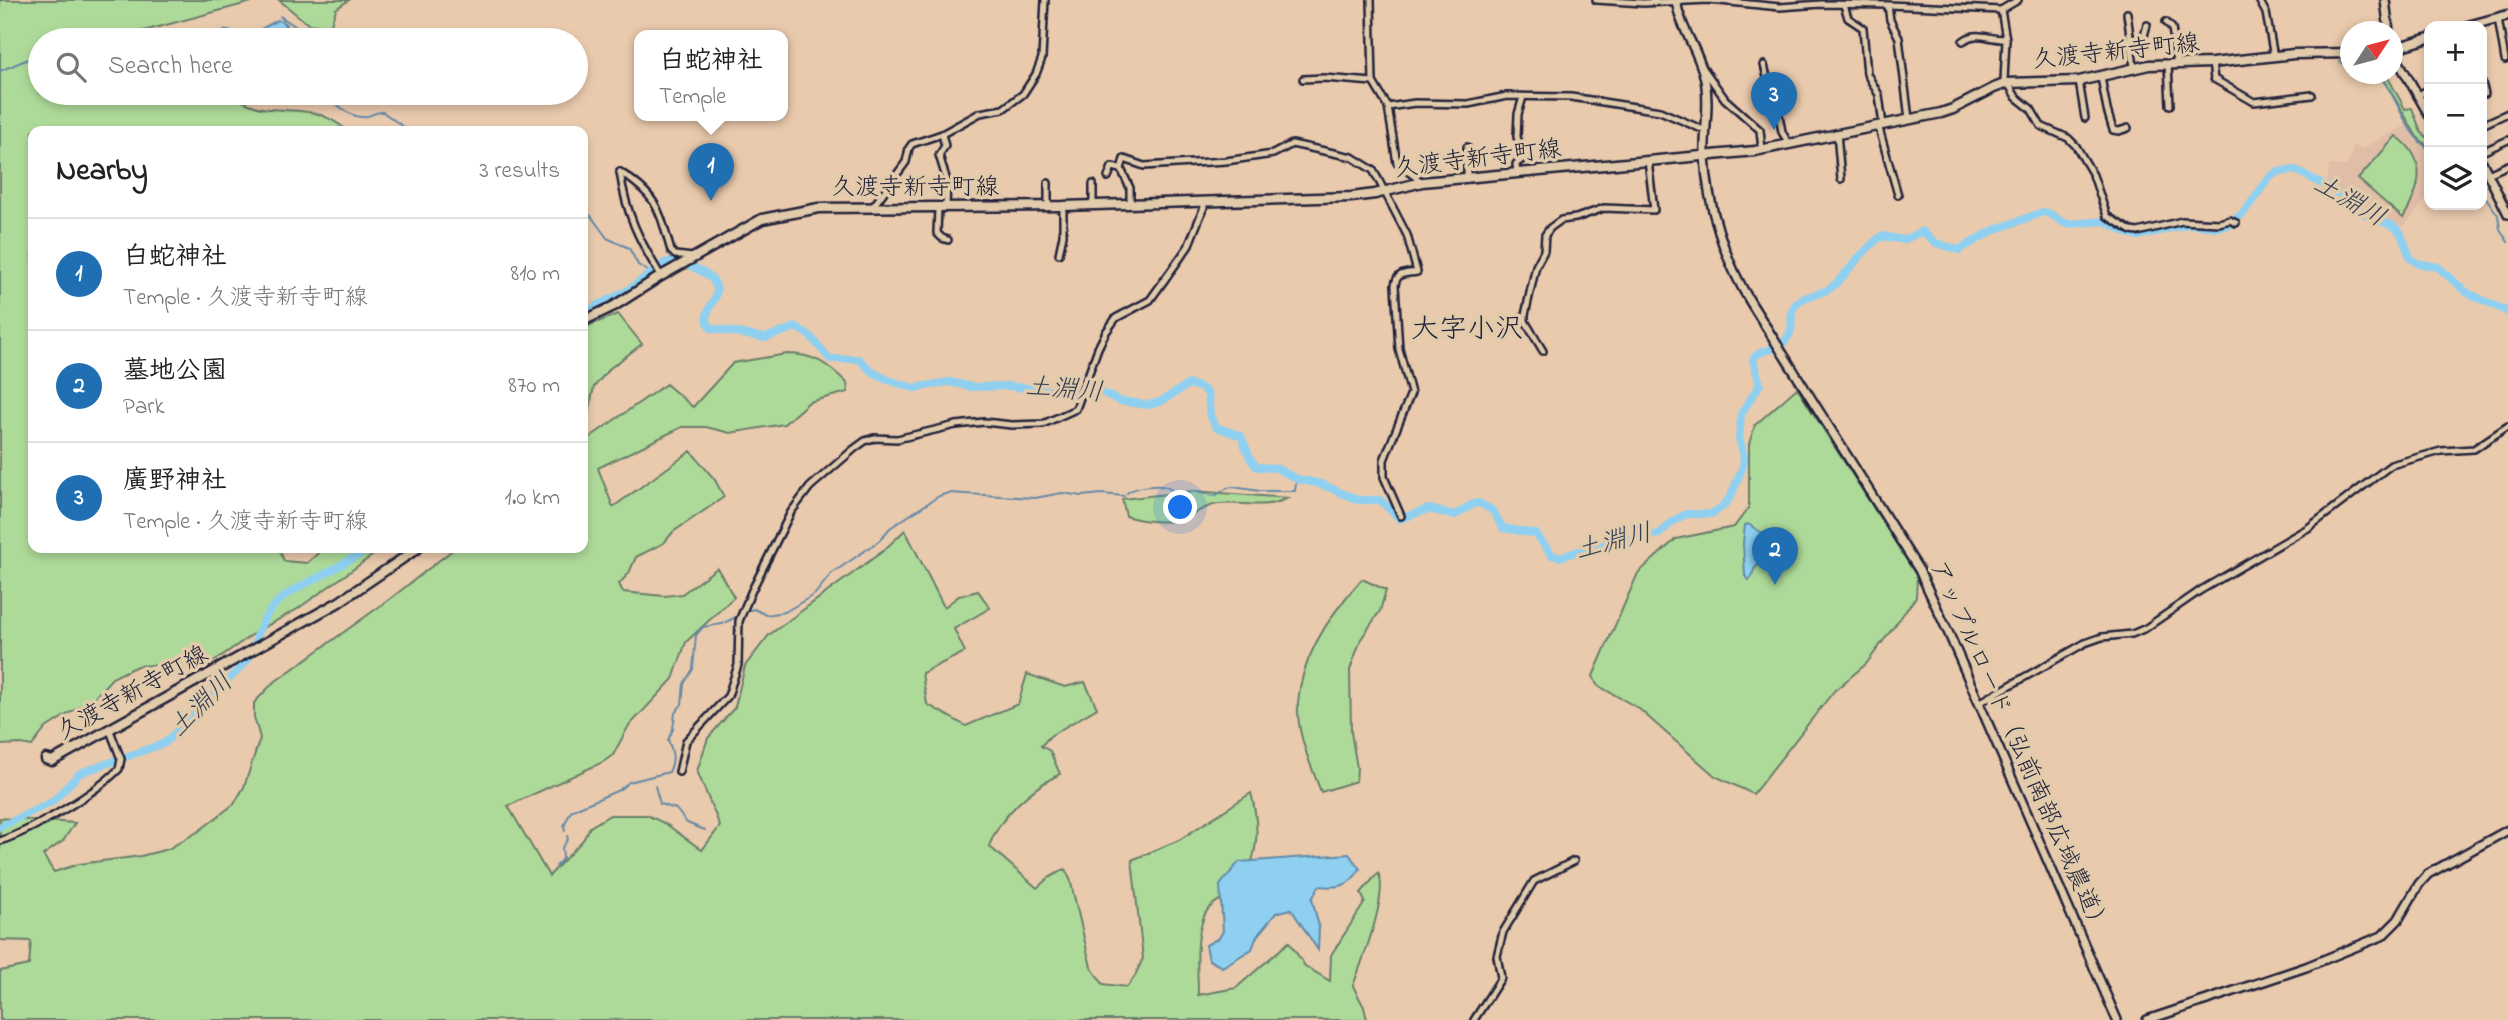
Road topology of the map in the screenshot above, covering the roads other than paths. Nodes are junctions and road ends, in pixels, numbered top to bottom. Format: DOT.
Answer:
graph roads {
  1 [pos="1045,0"];
  2 [pos="1371,0"];
  3 [pos="1596,0"];
  4 [pos="1992,0"];
  5 [pos="2018,0"];
  6 [pos="2259,0"];
  7 [pos="2385,0"];
  8 [pos="1676,1"];
  9 [pos="1844,5"];
  10 [pos="1888,5"];
  11 [pos="1998,10"];
  12 [pos="2127,13"];
  13 [pos="2508,15"];
  14 [pos="2498,18"];
  15 [pos="2388,21"];
  16 [pos="2487,21"];
  17 [pos="2166,22"];
  18 [pos="2147,25"];
  19 [pos="2006,39"];
  20 [pos="1964,40"];
  21 [pos="2131,40"];
  22 [pos="2424,40"];
  23 [pos="2403,46"];
  24 [pos="2340,53"];
  25 [pos="2274,57"];
  26 [pos="2505,60"];
  27 [pos="2212,63"];
  28 [pos="2173,64"];
  29 [pos="1764,65"];
  30 [pos="1702,66"];
  31 [pos="2134,67"];
  32 [pos="2403,70"];
  33 [pos="2101,77"];
  34 [pos="1303,79"];
  35 [pos="2079,81"];
  36 [pos="1373,82"];
  37 [pos="2007,83"];
  38 [pos="2424,92"];
  39 [pos="2312,96"];
  40 [pos="2417,96"];
  41 [pos="1523,97"];
  42 [pos="2170,104"];
  43 [pos="1388,107"];
  44 [pos="2424,107"];
  45 [pos="2507,115"];
  46 [pos="2085,118"];
  47 [pos="1909,120"];
  48 [pos="2487,123"];
  49 [pos="1880,125"];
  50 [pos="2128,128"];
  51 [pos="1706,131"];
  52 [pos="1838,133"];
  53 [pos="942,134"];
  54 [pos="2508,140"];
  55 [pos="1789,144"];
  56 [pos="1467,147"];
  57 [pos="1762,150"];
  58 [pos="2487,150"];
  59 [pos="1705,155"];
  60 [pos="1648,160"];
  61 [pos="2508,165"];
  62 [pos="1121,169"];
  63 [pos="1517,174"];
  64 [pos="2488,174"];
  65 [pos="1108,177"];
  66 [pos="1467,179"];
  67 [pos="1841,179"];
  68 [pos="1422,181"];
  69 [pos="1048,183"];
  70 [pos="1093,184"];
  71 [pos="1384,191"];
  72 [pos="1898,195"];
  73 [pos="1203,201"];
  74 [pos="1130,204"];
  75 [pos="1093,205"];
  76 [pos="1048,206"];
  77 [pos="1063,206"];
  78 [pos="872,208"];
  79 [pos="942,208"];
  80 [pos="2508,214"];
  81 [pos="2234,222"];
  82 [pos="947,240"];
  83 [pos="1059,254"];
  84 [pos="686,261"];
  85 [pos="658,272"];
  86 [pos="588,319"];
  87 [pos="1543,351"];
  88 [pos="2508,426"];
  89 [pos="1401,516"];
  90 [pos="411,553"];
  91 [pos="1979,703"];
  92 [pos="109,728"];
  93 [pos="46,759"];
  94 [pos="678,772"];
  95 [pos="2508,830"];
  96 [pos="0,841"];
  97 [pos="1574,861"];
  98 [pos="1474,1020"];
  99 [pos="2117,1020"];
  100 [pos="2147,1020"];
  1 -- 53 [label="street"];
  2 -- 36 [label="street"];
  3 -- 8 [label="street"];
  4 -- 11 [label="street"];
  5 -- 11 [label="street"];
  6 -- 25 [label="street"];
  7 -- 15 [label="street"];
  8 -- 9 [label="street"];
  8 -- 30 [label="street, アップルロード（弘前南部広域農道）"];
  9 -- 10 [label="street"];
  9 -- 49 [label="street"];
  10 -- 11 [label="street"];
  10 -- 47 [label="street"];
  11 -- 19 [label="street"];
  12 -- 21 [label="street"];
  13 -- 14 [label="main road"];
  14 -- 16 [label="main road"];
  14 -- 26 [label="street"];
  17 -- 28 [label="street"];
  18 -- 21 [label="street"];
  19 -- 20 [label="street"];
  19 -- 37 [label="street"];
  21 -- 31 [label="street"];
  22 -- 23 [label="main road"];
  24 -- 25 [label="main road, 久渡寺新寺町線"];
  25 -- 27 [label="main road, 久渡寺新寺町線"];
  27 -- 28 [label="main road, 久渡寺新寺町線"];
  27 -- 39 [label="street"];
  28 -- 31 [label="main road, 久渡寺新寺町線"];
  28 -- 42 [label="street"];
  29 -- 55 [label="street"];
  30 -- 51 [label="street, アップルロード（弘前南部広域農道）"];
  30 -- 57 [label="street"];
  31 -- 33 [label="main road, 久渡寺新寺町線"];
  32 -- 40 [label="street"];
  33 -- 35 [label="main road, 久渡寺新寺町線"];
  33 -- 50 [label="street"];
  34 -- 36 [label="street"];
  35 -- 37 [label="main road, 久渡寺新寺町線"];
  35 -- 46 [label="street"];
  36 -- 43 [label="street"];
  37 -- 47 [label="main road, 久渡寺新寺町線"];
  37 -- 81 [label="street"];
  38 -- 40 [label="street"];
  40 -- 44 [label="street"];
  41 -- 43 [label="street"];
  41 -- 51 [label="street"];
  41 -- 63 [label="street"];
  43 -- 68 [label="street"];
  45 -- 48 [label="street"];
  47 -- 49 [label="main road, 久渡寺新寺町線"];
  49 -- 52 [label="main road, 久渡寺新寺町線"];
  49 -- 72 [label="street"];
  51 -- 59 [label="street, アップルロード（弘前南部広域農道）"];
  52 -- 55 [label="main road, 久渡寺新寺町線"];
  52 -- 67 [label="street"];
  53 -- 78 [label="street"];
  53 -- 79 [label="street"];
  54 -- 58 [label="street"];
  55 -- 57 [label="main road, 久渡寺新寺町線"];
  56 -- 66 [label="street"];
  57 -- 59 [label="main road, 久渡寺新寺町線"];
  59 -- 60 [label="main road, 久渡寺新寺町線"];
  59 -- 91 [label="street, アップルロード（弘前南部広域農道）"];
  60 -- 63 [label="main road, 久渡寺新寺町線"];
  60 -- 87 [label="street"];
  61 -- 64 [label="street"];
  62 -- 65 [label="street"];
  62 -- 71 [label="street"];
  62 -- 74 [label="street"];
  63 -- 66 [label="main road, 久渡寺新寺町線"];
  64 -- 80 [label="street"];
  66 -- 68 [label="main road, 久渡寺新寺町線"];
  68 -- 71 [label="main road, 久渡寺新寺町線"];
  69 -- 76 [label="street"];
  70 -- 75 [label="street"];
  71 -- 73 [label="main road, 久渡寺新寺町線"];
  71 -- 89 [label="street"];
  73 -- 74 [label="main road, 久渡寺新寺町線"];
  73 -- 94 [label="street"];
  74 -- 75 [label="main road, 久渡寺新寺町線"];
  75 -- 77 [label="main road, 久渡寺新寺町線"];
  76 -- 77 [label="main road, 久渡寺新寺町線"];
  76 -- 79 [label="main road, 久渡寺新寺町線"];
  77 -- 83 [label="street"];
  78 -- 79 [label="main road, 久渡寺新寺町線"];
  78 -- 84 [label="main road, 久渡寺新寺町線"];
  79 -- 82 [label="street"];
  84 -- 85 [label="main road, 久渡寺新寺町線"];
  84 -- 85 [label="street"];
  85 -- 86 [label="main road, 久渡寺新寺町線"];
  88 -- 91 [label="street"];
  90 -- 92 [label="main road, 久渡寺新寺町線"];
  91 -- 99 [label="street, アップルロード（弘前南部広域農道）"];
  92 -- 93 [label="main road, 久渡寺新寺町線"];
  92 -- 96 [label="street"];
  95 -- 100 [label="street"];
  97 -- 98 [label="street"];
}
